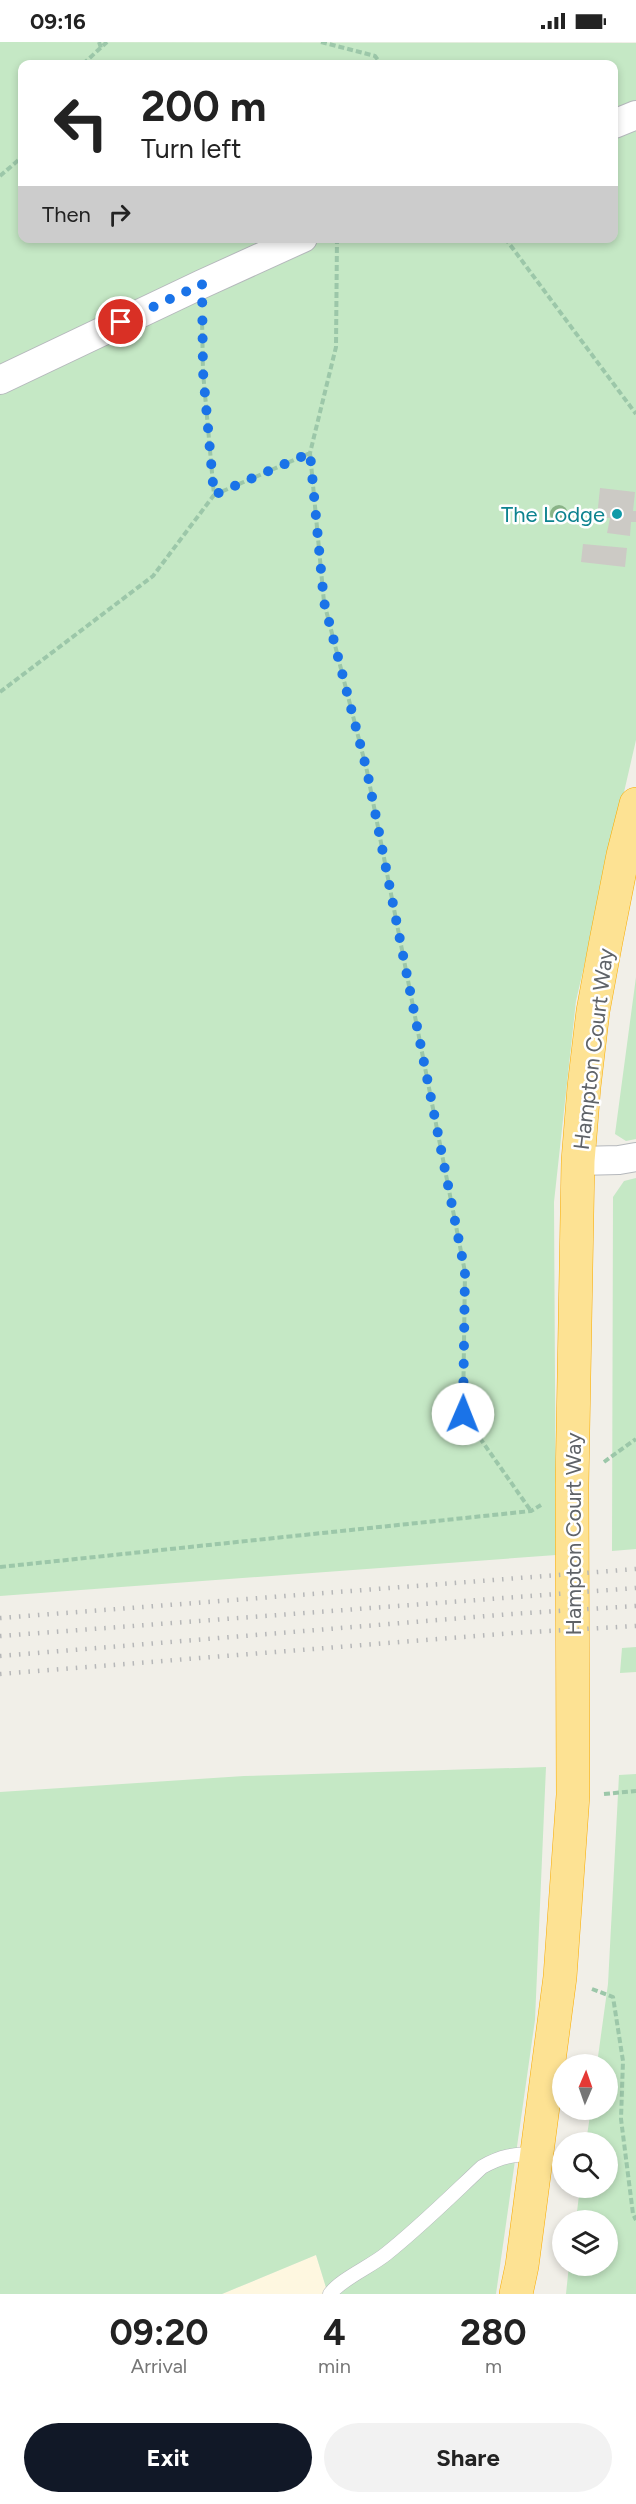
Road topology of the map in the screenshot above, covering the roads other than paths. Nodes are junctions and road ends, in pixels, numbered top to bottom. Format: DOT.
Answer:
graph roads {
  1 [pos="636,116"];
  2 [pos="618,123"];
  3 [pos="292,243"];
  4 [pos="0,380"];
  5 [pos="636,804"];
  6 [pos="636,1157"];
  7 [pos="579,1161"];
  8 [pos="537,2154"];
  9 [pos="521,2285"];
  10 [pos="330,2294"];
  1 -- 2 [label="street"];
  3 -- 4 [label="street"];
  5 -- 7 [label="highway, Hampton Court Way"];
  6 -- 7 [label="street"];
  7 -- 8 [label="highway, Hampton Court Way"];
  8 -- 9 [label="highway, Hampton Court Way"];
  8 -- 10 [label="lane"];
}
